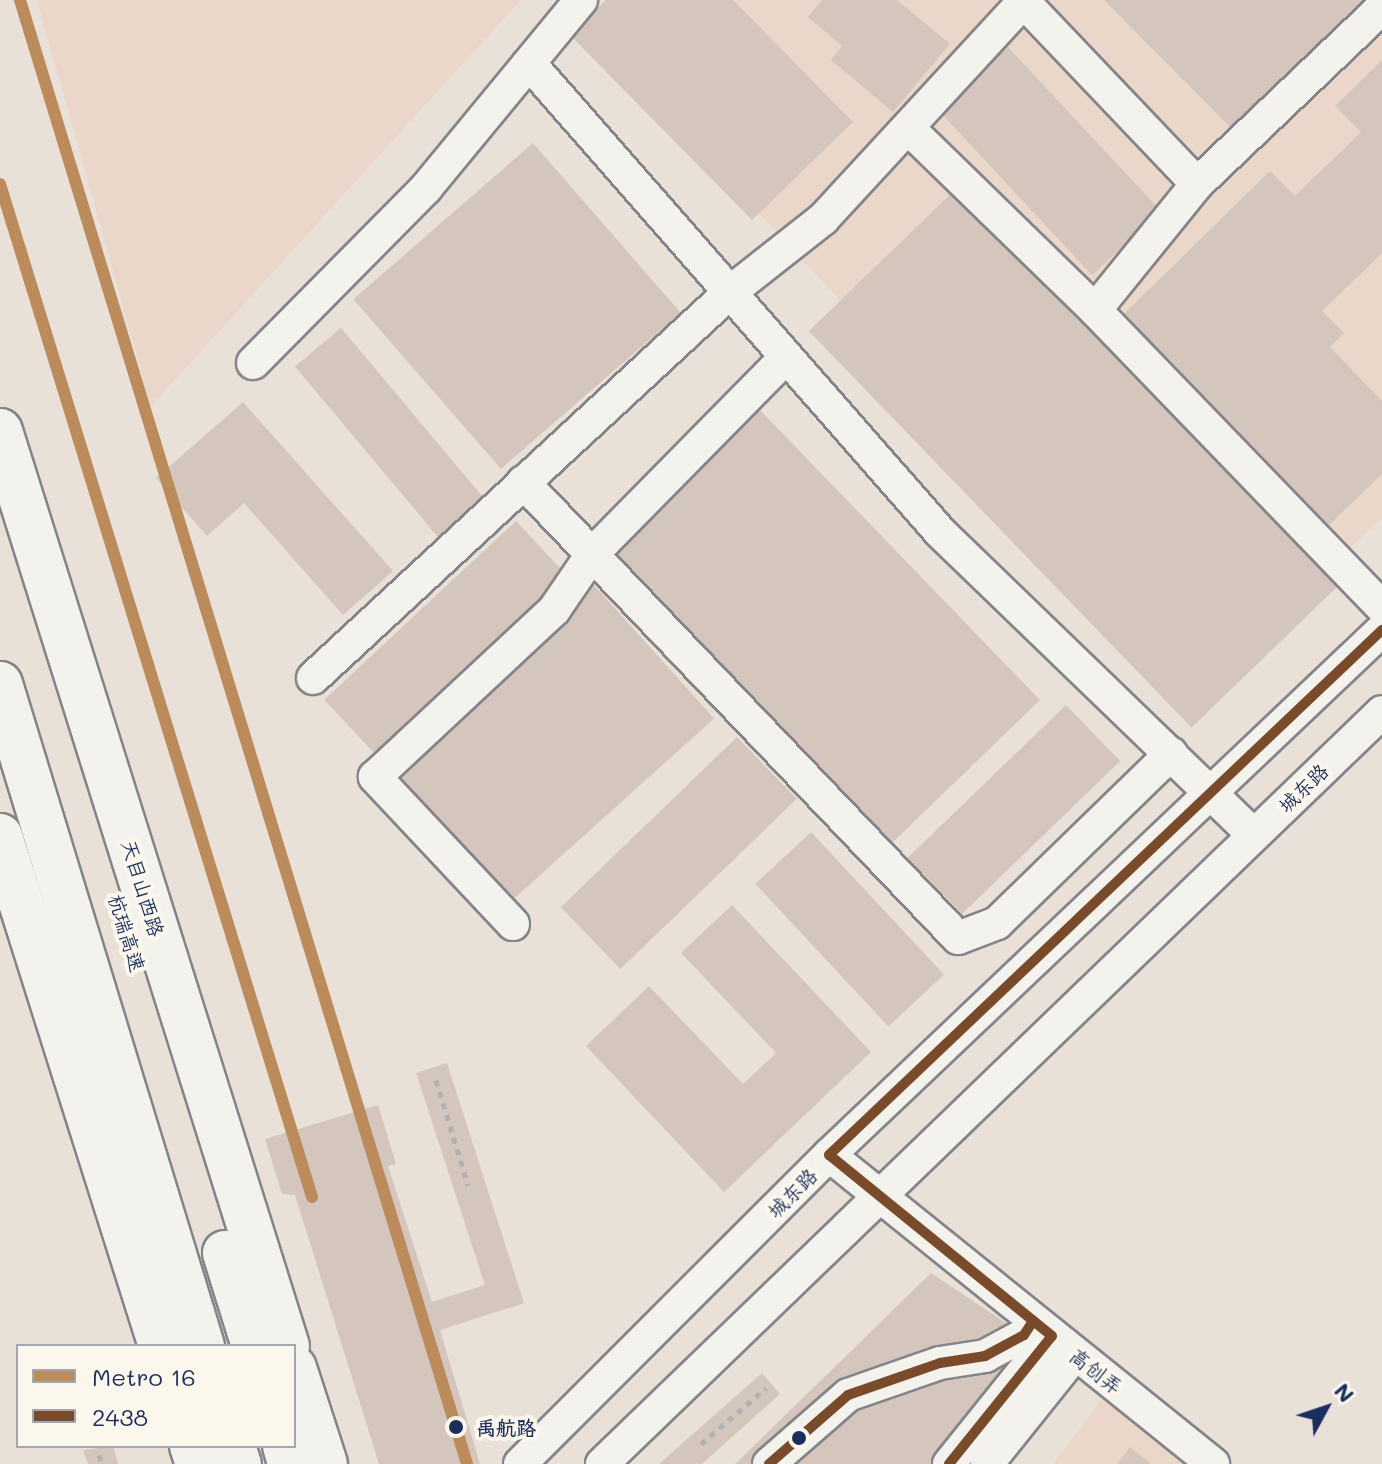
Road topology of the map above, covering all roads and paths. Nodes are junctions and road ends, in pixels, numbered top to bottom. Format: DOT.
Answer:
graph roads {
  1 [pos="581,0"];
  2 [pos="1024,1"];
  3 [pos="1382,8"];
  4 [pos="529,63"];
  5 [pos="908,128"];
  6 [pos="1197,184"];
  7 [pos="729,293"];
  8 [pos="1095,310"];
  9 [pos="786,357"];
  10 [pos="253,363"];
  11 [pos="0,431"];
  12 [pos="523,482"];
  13 [pos="0,519"];
  14 [pos="593,553"];
  15 [pos="1382,607"];
  16 [pos="1382,630"];
  17 [pos="313,678"];
  18 [pos="0,684"];
  19 [pos="1382,712"];
  20 [pos="1171,754"];
  21 [pos="1210,793"];
  22 [pos="1254,835"];
  23 [pos="0,836"];
  24 [pos="513,924"];
  25 [pos="436,1080"];
  26 [pos="829,1155"];
  27 [pos="468,1185"];
  28 [pos="879,1194"];
  29 [pos="1053,1337"];
  30 [pos="160,1344"];
  31 [pos="201,1344"];
  32 [pos="253,1344"];
  33 [pos="286,1344"];
  34 [pos="296,1374"];
  35 [pos="766,1388"];
  36 [pos="701,1444"];
  37 [pos="99,1455"];
  38 [pos="102,1464"];
  39 [pos="325,1464"];
  40 [pos="520,1464"];
  41 [pos="602,1464"];
  42 [pos="769,1464"];
  43 [pos="949,1464"];
  44 [pos="987,1464"];
  45 [pos="1213,1464"];
  1 -- 4 [label="street"];
  2 -- 5 [label="street"];
  2 -- 6 [label="street"];
  3 -- 6 [label="street"];
  4 -- 7 [label="street"];
  4 -- 10 [label="street"];
  5 -- 7 [label="street"];
  5 -- 8 [label="street"];
  6 -- 8 [label="street"];
  7 -- 9 [label="street"];
  7 -- 12 [label="street"];
  8 -- 15 [label="street"];
  9 -- 14 [label="street"];
  9 -- 20 [label="street"];
  11 -- 33 [label="highway, 天目山西路"];
  12 -- 14 [label="street"];
  12 -- 17 [label="street"];
  13 -- 32 [label="highway, 杭瑞高速"];
  14 -- 20 [label="street"];
  14 -- 24 [label="street"];
  16 -- 21 [label="street, 城东路"];
  18 -- 31 [label="highway"];
  19 -- 22 [label="street, 城东路"];
  20 -- 21 [label="street"];
  21 -- 22 [label="street"];
  21 -- 26 [label="street, 城东路"];
  22 -- 28 [label="street, 城东路"];
  23 -- 30 [label="highway"];
  25 -- 27 [label="path"];
  26 -- 28 [label="street, 高创弄"];
  26 -- 40 [label="street, 城东路"];
  28 -- 29 [label="street, 高创弄"];
  28 -- 41 [label="street, 城东路"];
  29 -- 42 [label="street"];
  29 -- 43 [label="street"];
  29 -- 44 [label="street"];
  29 -- 45 [label="street, 高创弄"];
  34 -- 39 [label="highway"];
  35 -- 36 [label="path"];
  37 -- 38 [label="path"];
}
